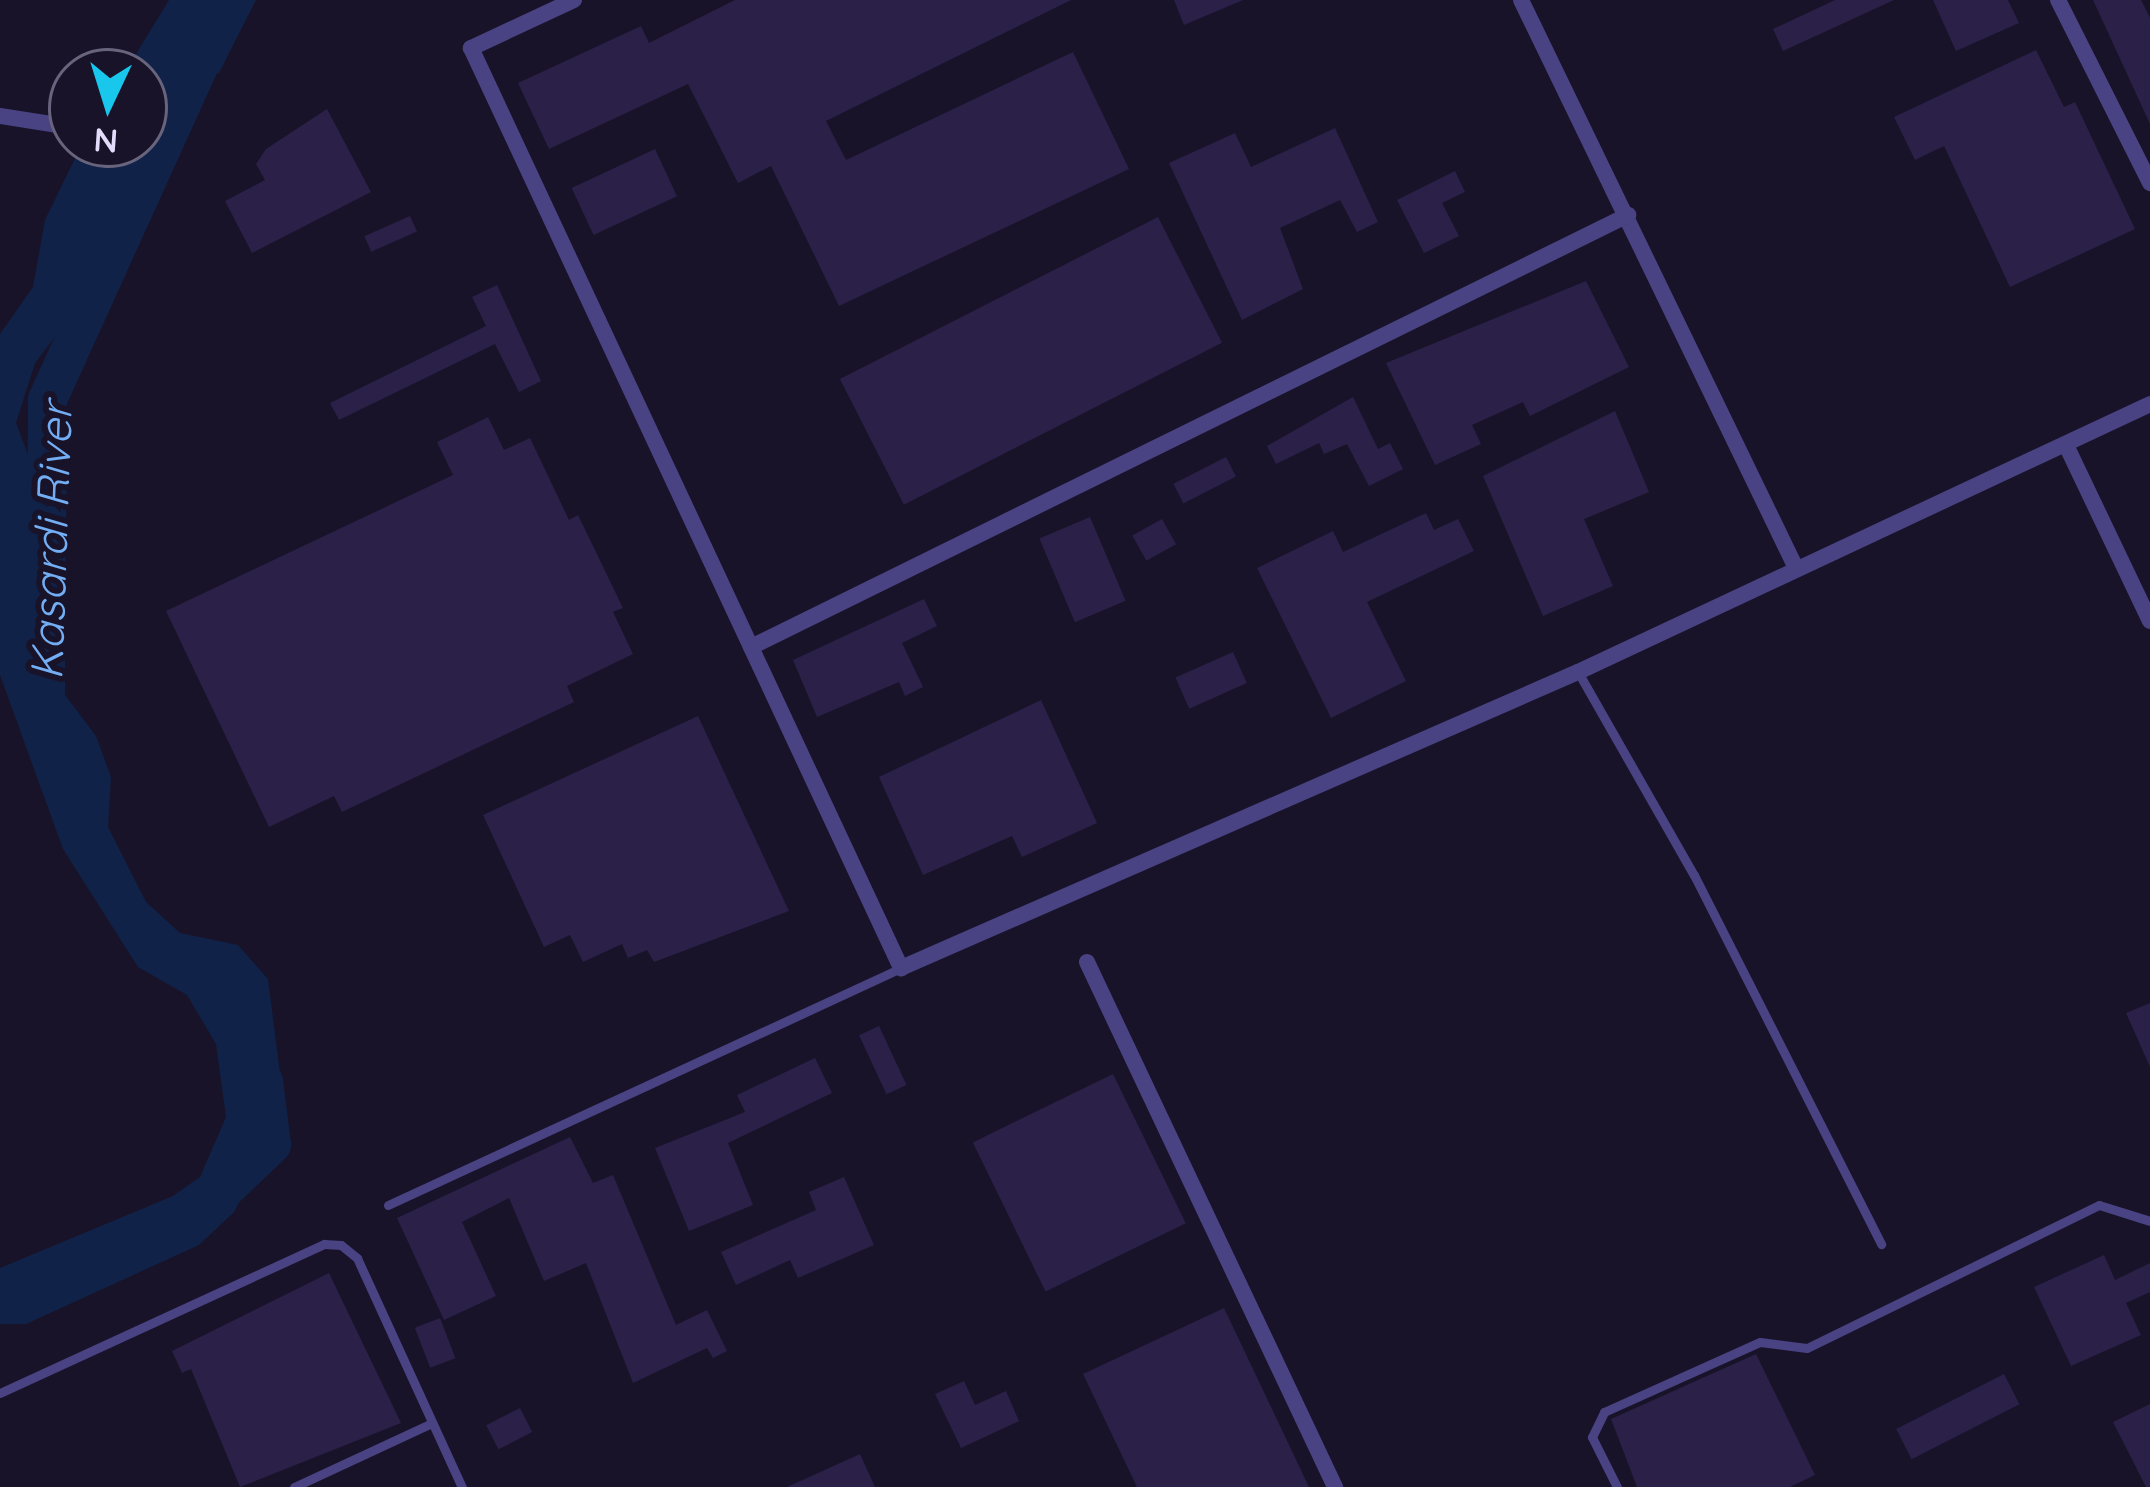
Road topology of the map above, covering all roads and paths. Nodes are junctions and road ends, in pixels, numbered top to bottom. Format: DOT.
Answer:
graph roads {
  1 [pos="574,0"];
  2 [pos="1521,0"];
  3 [pos="2058,0"];
  4 [pos="0,116"];
  5 [pos="48,124"];
  6 [pos="2150,183"];
  7 [pos="1628,215"];
  8 [pos="2150,404"];
  9 [pos="2066,445"];
  10 [pos="1795,566"];
  11 [pos="2150,621"];
  12 [pos="751,647"];
  13 [pos="1578,672"];
  14 [pos="1088,962"];
  15 [pos="901,968"];
  16 [pos="388,1205"];
  17 [pos="2150,1221"];
  18 [pos="1881,1244"];
  19 [pos="0,1393"];
  20 [pos="432,1423"];
  21 [pos="294,1487"];
  22 [pos="462,1487"];
  23 [pos="1335,1487"];
  24 [pos="1617,1487"];
  1 -- 12 [label="street"];
  2 -- 7 [label="street"];
  3 -- 6 [label="street"];
  4 -- 5 [label="street"];
  7 -- 10 [label="street"];
  7 -- 12 [label="street"];
  8 -- 9 [label="street"];
  9 -- 10 [label="street"];
  9 -- 11 [label="street"];
  10 -- 13 [label="street"];
  12 -- 15 [label="street"];
  13 -- 15 [label="street"];
  13 -- 18 [label="lane"];
  14 -- 23 [label="street"];
  15 -- 16 [label="lane"];
  17 -- 24 [label="lane"];
  19 -- 20 [label="lane"];
  20 -- 21 [label="lane"];
  20 -- 22 [label="lane"];
}
